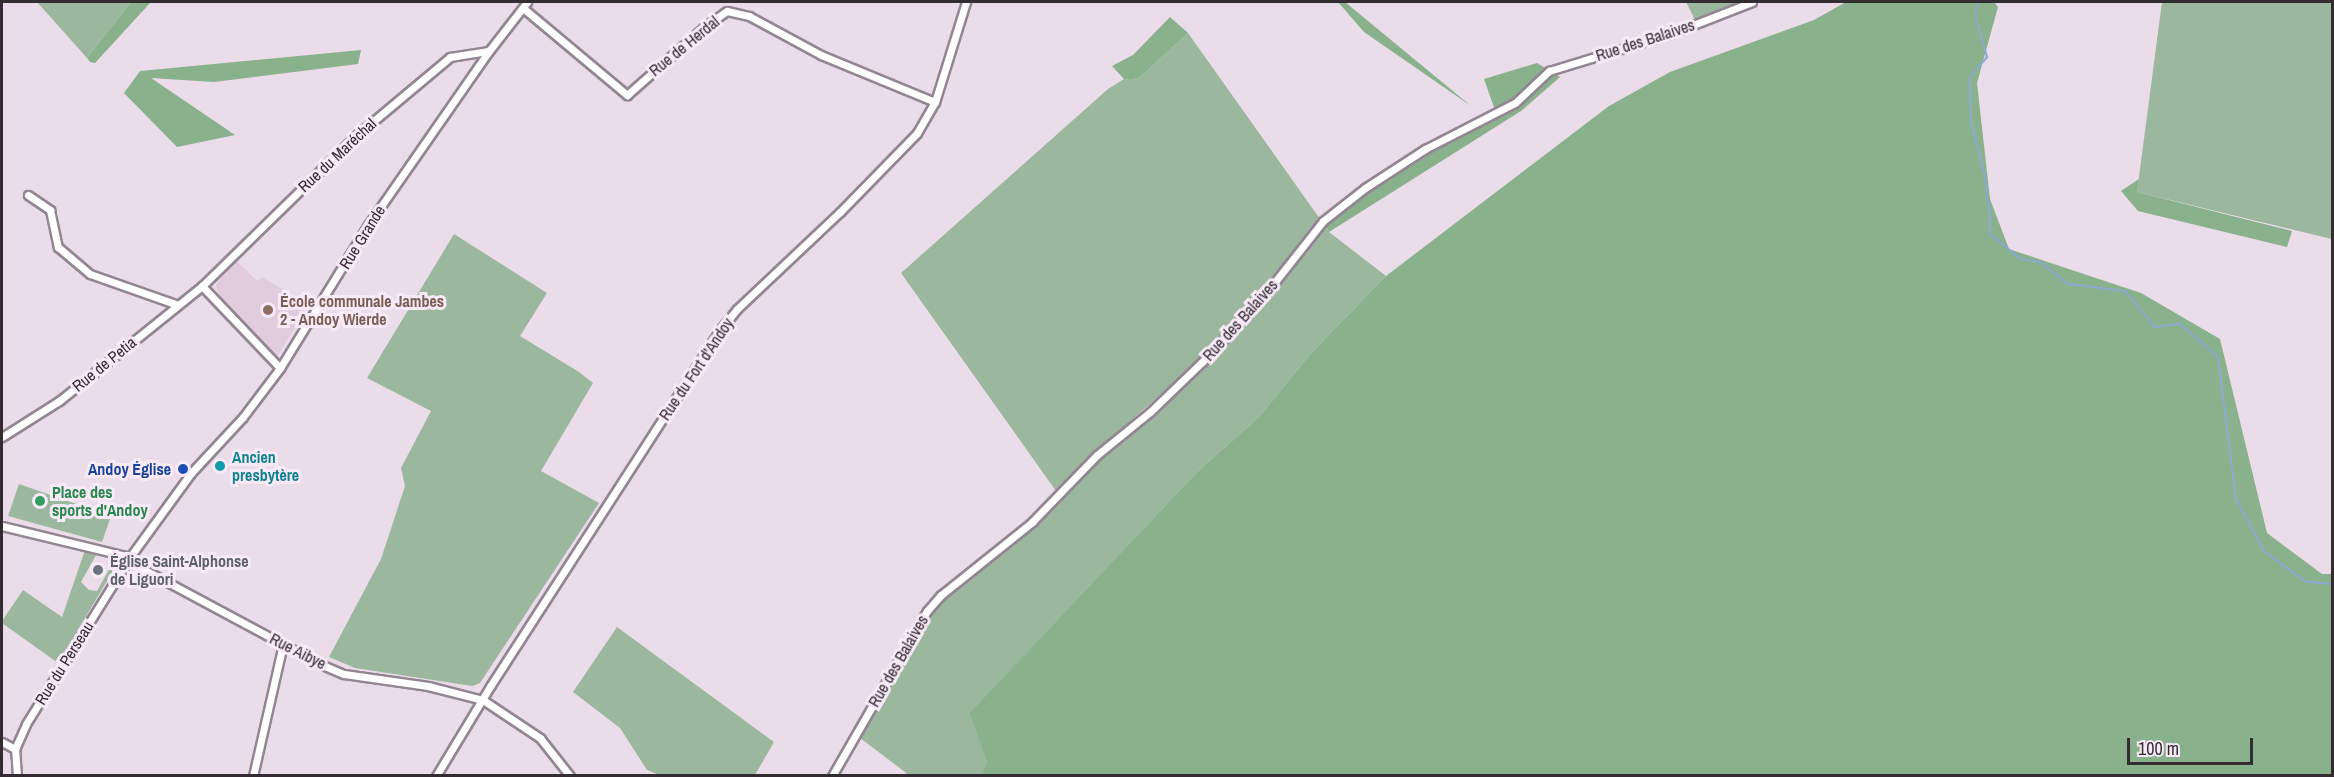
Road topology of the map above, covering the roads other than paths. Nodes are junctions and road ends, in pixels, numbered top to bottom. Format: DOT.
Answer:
graph roads {
  1 [pos="966,2"];
  2 [pos="1752,2"];
  3 [pos="525,5"];
  4 [pos="489,51"];
  5 [pos="935,102"];
  6 [pos="28,195"];
  7 [pos="202,286"];
  8 [pos="178,305"];
  9 [pos="280,368"];
  10 [pos="2,437"];
  11 [pos="2,526"];
  12 [pos="130,557"];
  13 [pos="283,644"];
  14 [pos="483,700"];
  15 [pos="2,742"];
  16 [pos="15,748"];
  17 [pos="16,776"];
  18 [pos="254,776"];
  19 [pos="436,776"];
  20 [pos="570,776"];
  21 [pos="832,776"];
  1 -- 5 [label="street, Rue du Fort d'Andoy"];
  2 -- 21 [label="street, Rue des Balaives"];
  3 -- 4 [label="street, Rue Grande"];
  3 -- 5 [label="street, Rue de Herdal"];
  4 -- 7 [label="street, Rue du Maréchal"];
  4 -- 9 [label="street, Rue Grande"];
  5 -- 14 [label="street, Rue du Fort d'Andoy"];
  6 -- 8 [label="street"];
  7 -- 8 [label="street, Rue de Petia"];
  7 -- 9 [label="street"];
  8 -- 10 [label="street, Rue de Petia"];
  9 -- 12 [label="street, Rue Grande"];
  11 -- 12 [label="street"];
  12 -- 13 [label="street, Rue Aibye"];
  12 -- 16 [label="street, Rue du Perseau"];
  13 -- 14 [label="street, Rue Aibye"];
  13 -- 18 [label="street"];
  14 -- 19 [label="street, Rue du Fort d'Andoy"];
  14 -- 20 [label="street, Rue Aibye"];
  15 -- 16 [label="street"];
  16 -- 17 [label="street, Rue du Perseau"];
}
